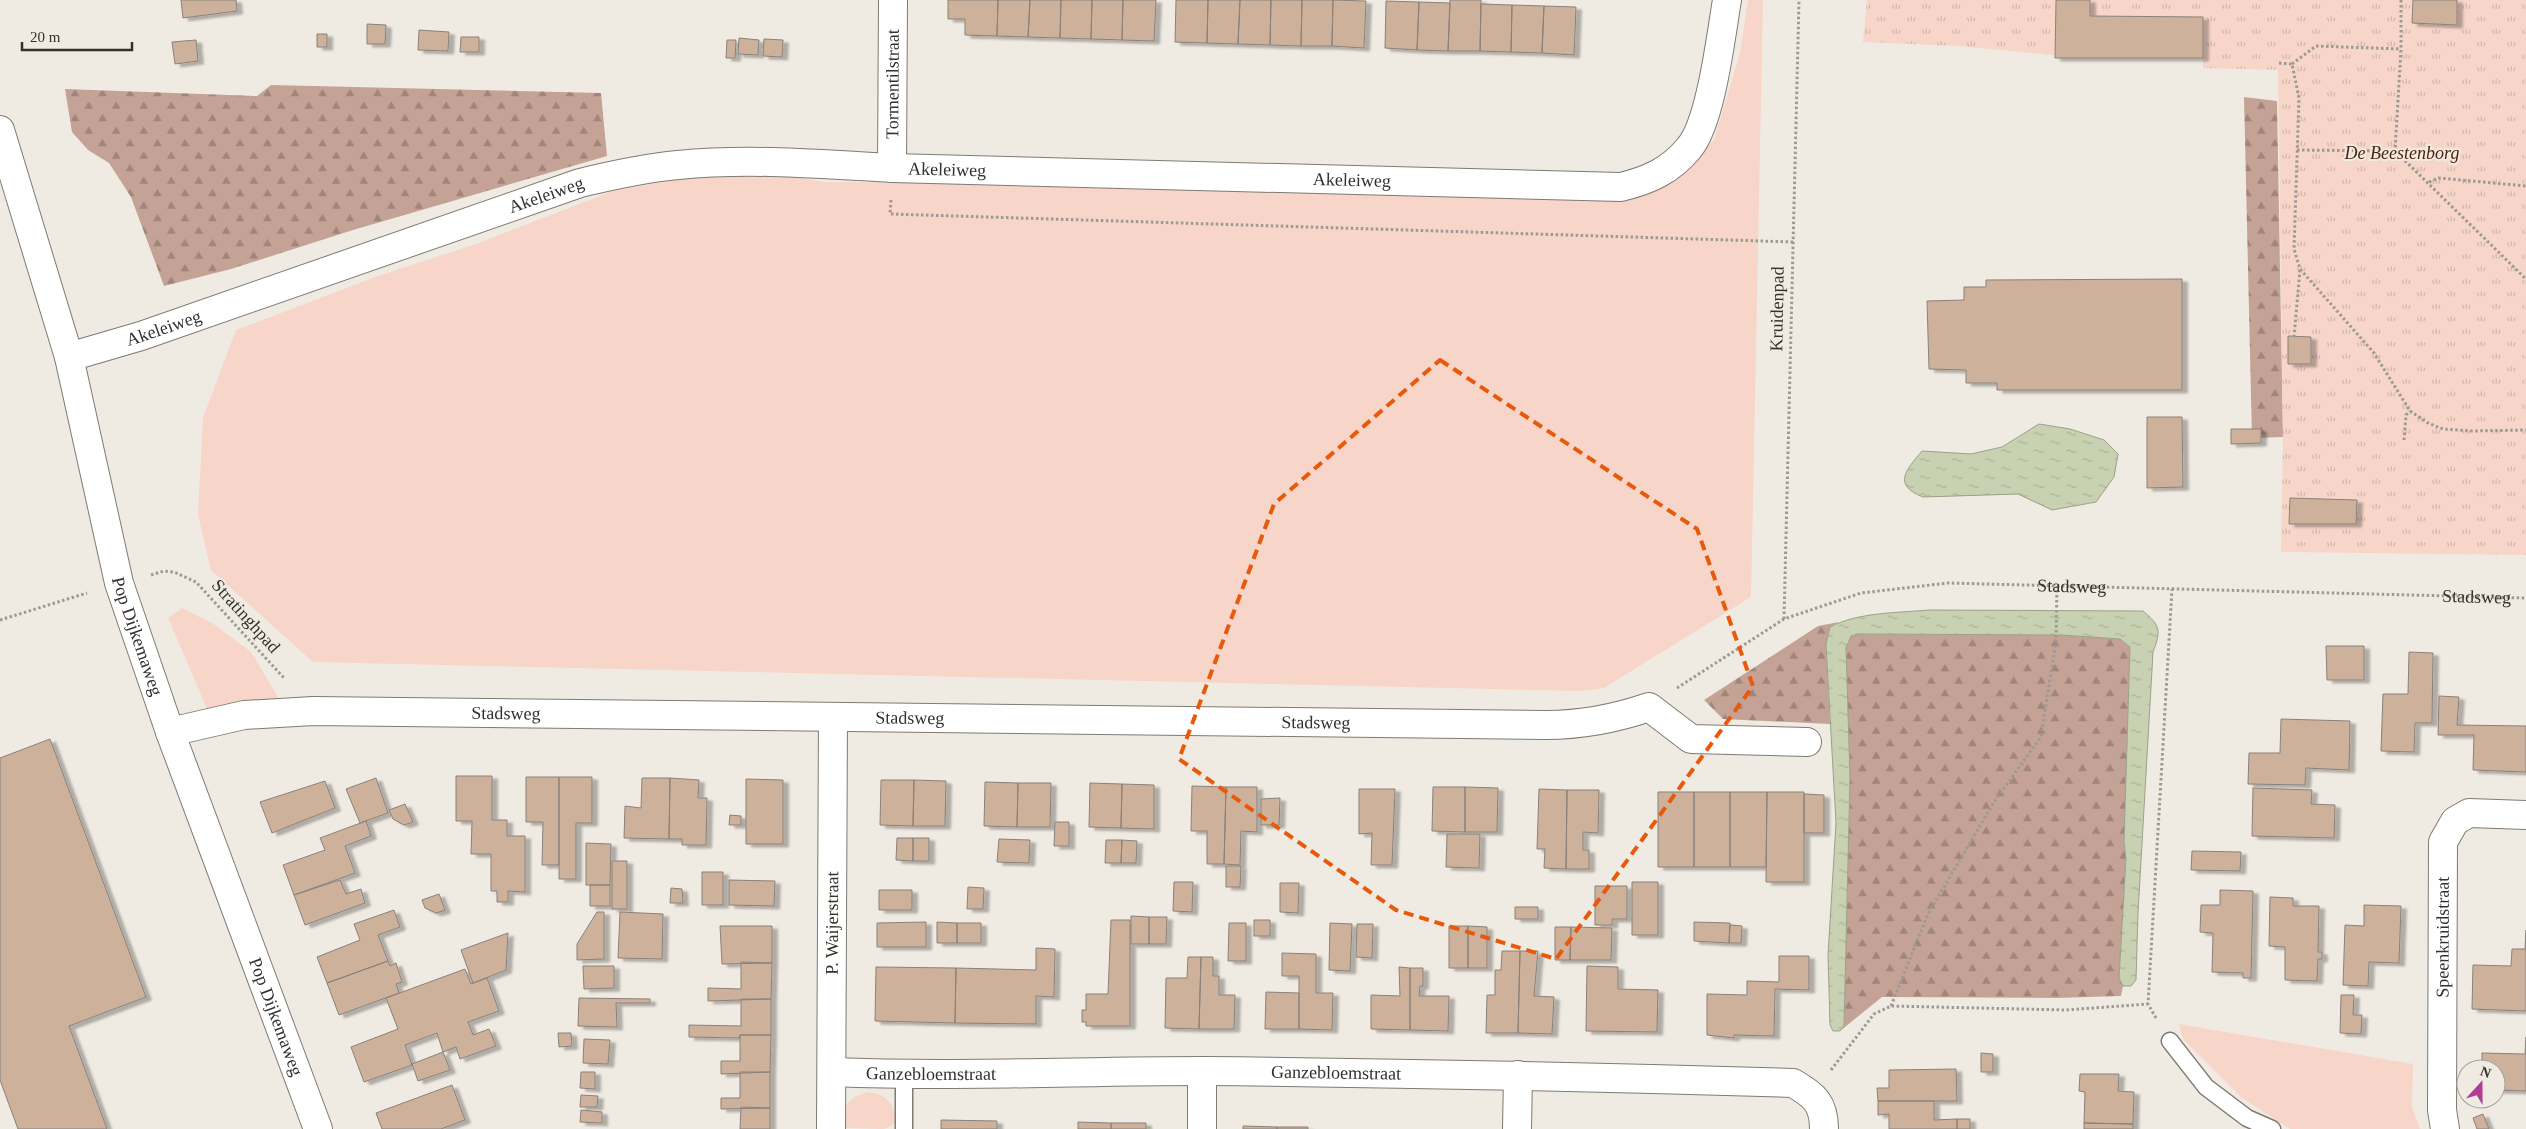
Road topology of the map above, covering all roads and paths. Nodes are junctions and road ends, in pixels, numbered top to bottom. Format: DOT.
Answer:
graph roads {
  1 [pos="893,0"];
  2 [pos="1727,0"];
  3 [pos="1799,0"];
  4 [pos="2401,0"];
  5 [pos="2401,48"];
  6 [pos="2279,63"];
  7 [pos="2292,64"];
  8 [pos="0,130"];
  9 [pos="2297,150"];
  10 [pos="2395,151"];
  11 [pos="892,168"];
  12 [pos="2429,182"];
  13 [pos="2526,186"];
  14 [pos="1793,242"];
  15 [pos="2300,269"];
  16 [pos="2526,279"];
  17 [pos="2294,337"];
  18 [pos="69,357"];
  19 [pos="2410,411"];
  20 [pos="2526,430"];
  21 [pos="2404,440"];
  22 [pos="119,583"];
  23 [pos="2057,586"];
  24 [pos="2172,589"];
  25 [pos="2526,598"];
  26 [pos="1784,619"];
  27 [pos="0,620"];
  28 [pos="1649,707"];
  29 [pos="313,711"];
  30 [pos="833,717"];
  31 [pos="170,732"];
  32 [pos="1807,742"];
  33 [pos="2526,815"];
  34 [pos="2148,1004"];
  35 [pos="1891,1006"];
  36 [pos="2170,1041"];
  37 [pos="1202,1071"];
  38 [pos="832,1072"];
  39 [pos="904,1075"];
  40 [pos="1518,1075"];
  41 [pos="1820,1112"];
  42 [pos="318,1129"];
  43 [pos="830,1129"];
  44 [pos="904,1129"];
  45 [pos="1202,1129"];
  46 [pos="1517,1129"];
  47 [pos="2272,1129"];
  48 [pos="2445,1129"];
  1 -- 11 [label="street, Tormentilstraat"];
  2 -- 11 [label="street, Akeleiweg"];
  3 -- 14 [label="path, Kruidenpad"];
  4 -- 5 [label="path"];
  5 -- 7 [label="path"];
  5 -- 10 [label="path"];
  6 -- 7 [label="path"];
  7 -- 9 [label="path"];
  8 -- 18 [label="street, Pop Dijkemaweg"];
  9 -- 10 [label="path"];
  9 -- 15 [label="path"];
  10 -- 12 [label="path"];
  11 -- 14 [label="path"];
  11 -- 18 [label="street, Akeleiweg"];
  12 -- 13 [label="path"];
  12 -- 16 [label="path"];
  14 -- 26 [label="path, Kruidenpad"];
  15 -- 17 [label="path"];
  15 -- 19 [label="path"];
  18 -- 22 [label="street, Pop Dijkemaweg"];
  19 -- 20 [label="path"];
  19 -- 21 [label="path"];
  22 -- 27 [label="path, Stratinghpad"];
  22 -- 29 [label="path, Stratinghpad"];
  22 -- 31 [label="street, Pop Dijkemaweg"];
  23 -- 24 [label="path, Stadsweg"];
  23 -- 26 [label="path, Stadsweg"];
  23 -- 35 [label="path"];
  24 -- 25 [label="path, Stadsweg"];
  24 -- 34 [label="path"];
  26 -- 28 [label="path, Stadsweg"];
  28 -- 30 [label="street, Stadsweg"];
  28 -- 32 [label="street"];
  29 -- 30 [label="street, Stadsweg"];
  29 -- 31 [label="street, Stadsweg"];
  30 -- 38 [label="street, P. Waijerstraat"];
  31 -- 42 [label="street, Pop Dijkemaweg"];
  33 -- 48 [label="street, Speenkruidstraat"];
  34 -- 35 [label="path"];
  34 -- 36 [label="path"];
  35 -- 41 [label="path"];
  36 -- 47 [label="lane"];
  37 -- 39 [label="street, Ganzebloemstraat"];
  37 -- 40 [label="street, Ganzebloemstraat"];
  37 -- 45 [label="street"];
  38 -- 39 [label="street, Ganzebloemstraat"];
  38 -- 43 [label="street, P. Waijerstraat"];
  39 -- 44 [label="lane"];
  40 -- 41 [label="street, Ganzebloemstraat"];
  40 -- 46 [label="street"];
}
